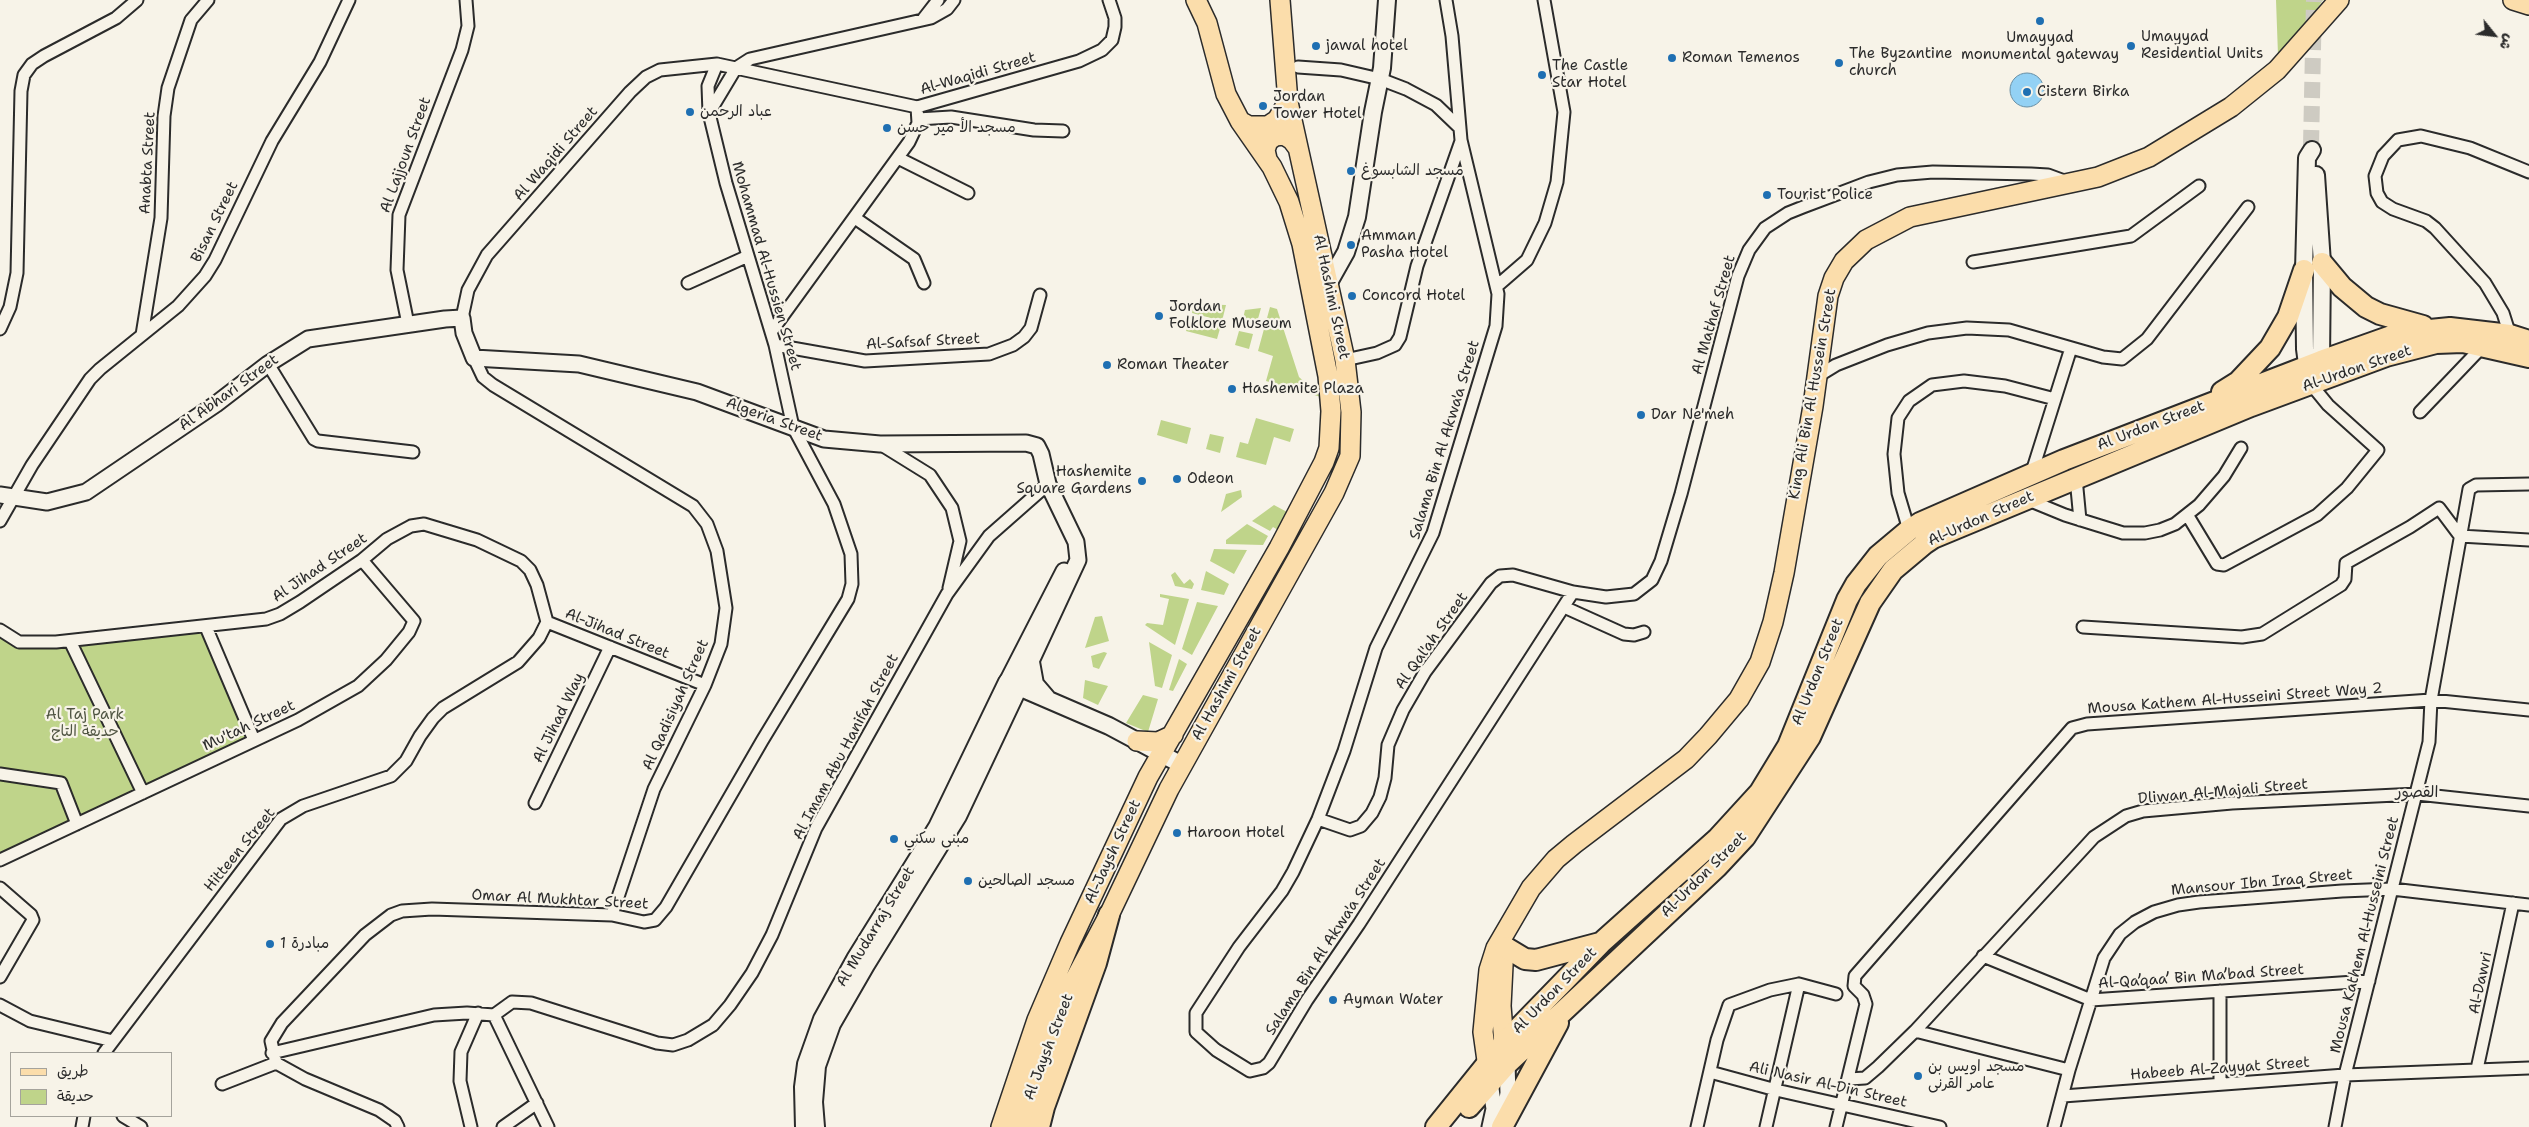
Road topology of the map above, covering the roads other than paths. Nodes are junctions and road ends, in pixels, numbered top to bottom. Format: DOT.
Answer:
graph roads {
  1 [pos="137,0"];
  2 [pos="208,0"];
  3 [pos="348,0"];
  4 [pos="466,0"];
  5 [pos="938,0"];
  6 [pos="954,0"];
  7 [pos="1109,0"];
  8 [pos="1196,0"];
  9 [pos="1280,0"];
  10 [pos="1387,0"];
  11 [pos="1446,0"];
  12 [pos="1544,0"];
  13 [pos="2339,0"];
  14 [pos="920,21"];
  15 [pos="768,53"];
  16 [pos="717,64"];
  17 [pos="1298,67"];
  18 [pos="736,68"];
  19 [pos="768,76"];
  20 [pos="1380,79"];
  21 [pos="1288,102"];
  22 [pos="708,113"];
  23 [pos="918,113"];
  24 [pos="1240,121"];
  25 [pos="1063,131"];
  26 [pos="1460,134"];
  27 [pos="1298,148"];
  28 [pos="2312,148"];
  29 [pos="898,158"];
  30 [pos="1267,159"];
  31 [pos="2529,172"];
  32 [pos="2068,183"];
  33 [pos="2199,186"];
  34 [pos="968,193"];
  35 [pos="2248,207"];
  36 [pos="855,218"];
  37 [pos="748,256"];
  38 [pos="1973,262"];
  39 [pos="2313,267"];
  40 [pos="924,282"];
  41 [pos="688,283"];
  42 [pos="1328,284"];
  43 [pos="1497,286"];
  44 [pos="1040,295"];
  45 [pos="462,318"];
  46 [pos="408,324"];
  47 [pos="2432,328"];
  48 [pos="0,329"];
  49 [pos="771,332"];
  50 [pos="142,335"];
  51 [pos="2519,338"];
  52 [pos="775,345"];
  53 [pos="2483,346"];
  54 [pos="2071,348"];
  55 [pos="2529,357"];
  56 [pos="474,358"];
  57 [pos="1345,360"];
  58 [pos="268,364"];
  59 [pos="2315,372"];
  60 [pos="1818,376"];
  61 [pos="2054,399"];
  62 [pos="2197,408"];
  63 [pos="2420,412"];
  64 [pos="793,427"];
  65 [pos="880,444"];
  66 [pos="2241,448"];
  67 [pos="413,452"];
  68 [pos="2031,475"];
  69 [pos="2076,478"];
  70 [pos="1048,484"];
  71 [pos="2529,484"];
  72 [pos="6,496"];
  73 [pos="2026,499"];
  74 [pos="2188,516"];
  75 [pos="2080,520"];
  76 [pos="0,521"];
  77 [pos="1909,530"];
  78 [pos="2460,536"];
  79 [pos="2529,540"];
  80 [pos="1078,552"];
  81 [pos="362,560"];
  82 [pos="1573,592"];
  83 [pos="947,594"];
  84 [pos="1564,607"];
  85 [pos="547,622"];
  86 [pos="206,627"];
  87 [pos="2083,627"];
  88 [pos="0,630"];
  89 [pos="1644,632"];
  90 [pos="70,641"];
  91 [pos="610,647"];
  92 [pos="1031,662"];
  93 [pos="705,685"];
  94 [pos="1011,689"];
  95 [pos="1049,700"];
  96 [pos="2431,700"];
  97 [pos="2529,710"];
  98 [pos="1172,735"];
  99 [pos="254,740"];
  100 [pos="1137,741"];
  101 [pos="1159,759"];
  102 [pos="1179,772"];
  103 [pos="0,774"];
  104 [pos="143,793"];
  105 [pos="2417,794"];
  106 [pos="535,803"];
  107 [pos="2529,806"];
  108 [pos="1318,819"];
  109 [pos="77,824"];
  110 [pos="0,860"];
  111 [pos="0,888"];
  112 [pos="2392,889"];
  113 [pos="2513,903"];
  114 [pos="2529,905"];
  115 [pos="612,915"];
  116 [pos="1109,915"];
  117 [pos="1503,942"];
  118 [pos="1602,942"];
  119 [pos="1984,956"];
  120 [pos="0,977"];
  121 [pos="2369,981"];
  122 [pos="1799,984"];
  123 [pos="2220,991"];
  124 [pos="1836,994"];
  125 [pos="2091,1000"];
  126 [pos="0,1005"];
  127 [pos="1568,1006"];
  128 [pos="478,1013"];
  129 [pos="494,1015"];
  130 [pos="1914,1031"];
  131 [pos="113,1040"];
  132 [pos="1503,1044"];
  133 [pos="105,1052"];
  134 [pos="274,1058"];
  135 [pos="1507,1064"];
  136 [pos="812,1065"];
  137 [pos="2477,1068"];
  138 [pos="2529,1068"];
  139 [pos="2069,1070"];
  140 [pos="1710,1072"];
  141 [pos="1488,1073"];
  142 [pos="2345,1075"];
  143 [pos="1849,1079"];
  144 [pos="222,1084"];
  145 [pos="2220,1084"];
  146 [pos="1776,1090"];
  147 [pos="2063,1096"];
  148 [pos="537,1103"];
  149 [pos="1842,1104"];
  150 [pos="125,1117"];
  151 [pos="141,1127"];
  152 [pos="398,1127"];
  153 [pos="471,1127"];
  154 [pos="503,1127"];
  155 [pos="548,1127"];
  156 [pos="804,1127"];
  157 [pos="816,1127"];
  158 [pos="1001,1127"];
  159 [pos="1020,1127"];
  160 [pos="1039,1127"];
  161 [pos="1436,1127"];
  162 [pos="1451,1127"];
  163 [pos="1490,1127"];
  164 [pos="1501,1127"];
  165 [pos="1697,1127"];
  166 [pos="1766,1127"];
  167 [pos="1836,1127"];
  168 [pos="1940,1127"];
  169 [pos="2054,1127"];
  170 [pos="2335,1127"];
  1 -- 48 [label="street"];
  2 -- 50 [label="street, Anabta Street"];
  3 -- 50 [label="street, Bisan Street"];
  4 -- 46 [label="street, Al Lajjoun Street"];
  5 -- 14 [label="street"];
  6 -- 14 [label="street"];
  7 -- 23 [label="street, Al-Waqidi Street"];
  8 -- 24 [label="main road, Al Hashimi Street"];
  9 -- 21 [label="main road, Al Hashimi Street"];
  10 -- 20 [label="main road"];
  11 -- 26 [label="street, Salama Bin Al Akwa'a Street"];
  12 -- 43 [label="street"];
  13 -- 32 [label="main road, King Ali Bin Al Hussein Street"];
  14 -- 15 [label="street"];
  15 -- 18 [label="street"];
  15 -- 19 [label="street"];
  16 -- 18 [label="street, Al-Waqidi Street"];
  16 -- 22 [label="street, Mohammad Al-Hussien Street"];
  16 -- 45 [label="street, Al Waqidi Street"];
  17 -- 20 [label="street"];
  18 -- 19 [label="street, Al-Waqidi Street"];
  18 -- 22 [label="street"];
  19 -- 23 [label="street, Al-Waqidi Street"];
  20 -- 26 [label="street"];
  20 -- 42 [label="main road"];
  21 -- 24 [label="main road"];
  21 -- 27 [label="main road, Al Hashimi Street"];
  22 -- 37 [label="street, Mohammad Al-Hussien Street"];
  23 -- 25 [label="street"];
  23 -- 29 [label="street"];
  24 -- 30 [label="main road, Al Hashimi Street"];
  26 -- 43 [label="street, Salama Bin Al Akwa'a Street"];
  26 -- 57 [label="street"];
  27 -- 30 [label="main road"];
  27 -- 42 [label="main road, Al Hashimi Street"];
  28 -- 39 [label="main road"];
  29 -- 34 [label="street"];
  29 -- 36 [label="street"];
  30 -- 98 [label="main road, Al Hashimi Street"];
  31 -- 51 [label="street"];
  32 -- 60 [label="main road, King Ali Bin Al Hussein Street"];
  32 -- 82 [label="street, Al Mathaf Street"];
  33 -- 38 [label="street"];
  35 -- 54 [label="street"];
  36 -- 40 [label="street"];
  36 -- 49 [label="street"];
  37 -- 41 [label="street"];
  37 -- 49 [label="street, Mohammad Al-Hussien Street"];
  39 -- 47 [label="highway"];
  39 -- 59 [label="main road"];
  39 -- 62 [label="highway"];
  42 -- 57 [label="main road, Al Hashimi Street"];
  43 -- 108 [label="street, Salama Bin Al Akwa'a Street"];
  44 -- 52 [label="street, Al-Safsaf Street"];
  45 -- 46 [label="street, Al Abhari Street"];
  45 -- 56 [label="street"];
  46 -- 58 [label="street, Al Abhari Street"];
  47 -- 51 [label="highway, Al-Urdon Street"];
  47 -- 59 [label="highway, Al-Urdon Street"];
  49 -- 52 [label="street, Mohammad Al-Hussien Street"];
  50 -- 72 [label="street, Bisan Street"];
  52 -- 64 [label="street, Mohammad Al-Hussien Street"];
  53 -- 55 [label="highway, Al-Urdon Street"];
  53 -- 59 [label="highway, Al-Urdon Street"];
  53 -- 63 [label="street"];
  54 -- 60 [label="street"];
  54 -- 61 [label="street"];
  56 -- 64 [label="street, Algeria Street"];
  56 -- 93 [label="street, Al Qadisiyah Street"];
  57 -- 102 [label="main road, Al Hashimi Street"];
  58 -- 67 [label="street"];
  58 -- 72 [label="street, Al Abhari Street"];
  59 -- 62 [label="highway, Al Urdon Street"];
  59 -- 69 [label="highway, Al-Urdon Street"];
  59 -- 74 [label="street"];
  60 -- 117 [label="main road, King Ali Bin Al Hussein Street"];
  61 -- 68 [label="street"];
  61 -- 77 [label="street"];
  62 -- 68 [label="highway, Al Urdon Street"];
  64 -- 65 [label="street, Algeria Street"];
  64 -- 115 [label="street, Omar Al Mukhtar Street"];
  65 -- 70 [label="street, Algeria Street"];
  65 -- 83 [label="street"];
  66 -- 74 [label="street"];
  68 -- 77 [label="highway, Al Urdon Street"];
  69 -- 73 [label="highway, Al-Urdon Street"];
  69 -- 75 [label="street"];
  70 -- 80 [label="street, Algeria Street"];
  70 -- 83 [label="street, Al Imam Abu Hanifah Street"];
  71 -- 78 [label="street, Mousa Kathem Al-Husseini Street"];
  72 -- 76 [label="street"];
  73 -- 75 [label="street"];
  73 -- 127 [label="highway, Al-Urdon Street"];
  74 -- 75 [label="street"];
  77 -- 118 [label="highway, Al Urdon Street"];
  78 -- 79 [label="street"];
  78 -- 87 [label="street"];
  78 -- 96 [label="street, Mousa Kathem Al-Husseini Street"];
  80 -- 92 [label="street"];
  80 -- 94 [label="street"];
  81 -- 85 [label="street, Al Jihad Street"];
  81 -- 86 [label="street, Al Jihad Street"];
  81 -- 99 [label="street, Mu'tah Street"];
  82 -- 84 [label="street, Salama Bin Al Akwa'a Street"];
  82 -- 108 [label="street, Al Qal'ah Street"];
  83 -- 129 [label="street, Al Imam Abu Hanifah Street"];
  84 -- 89 [label="street"];
  84 -- 108 [label="street, Salama Bin Al Akwa'a Street"];
  85 -- 91 [label="street, Al-Jihad Street"];
  85 -- 131 [label="street, Hitteen Street"];
  86 -- 90 [label="street, Al Jihad Street"];
  86 -- 99 [label="street"];
  88 -- 90 [label="street, Al Jihad Street"];
  90 -- 104 [label="street"];
  91 -- 93 [label="street, Al-Jihad Street"];
  91 -- 106 [label="street, Al Jihad Way"];
  92 -- 94 [label="street"];
  92 -- 95 [label="main road"];
  93 -- 115 [label="street, Al Qadisiyah Street"];
  94 -- 95 [label="main road"];
  94 -- 101 [label="main road"];
  94 -- 136 [label="main road, Al Mudarraj Street"];
  95 -- 100 [label="main road"];
  96 -- 97 [label="street"];
  96 -- 105 [label="street, Mousa Kathem Al-Husseini Street"];
  96 -- 143 [label="street, Mousa Kathem Al-Husseini Street Way 2"];
  98 -- 100 [label="main road"];
  98 -- 101 [label="main road, Al Hashimi Street"];
  99 -- 104 [label="street, Mu'tah Street"];
  100 -- 101 [label="main road"];
  101 -- 102 [label="main road"];
  101 -- 158 [label="main road, Al Jaysh Street"];
  102 -- 116 [label="main road, Al-Jaysh Street"];
  103 -- 109 [label="street"];
  104 -- 109 [label="street, Mu'tah Street"];
  105 -- 107 [label="street, Dliwan Al-Majali Street"];
  105 -- 112 [label="street, Mousa Kathem Al-Husseini Street"];
  105 -- 119 [label="street, Dliwan Al-Majali Street"];
  109 -- 110 [label="street, Mu'tah Street"];
  111 -- 120 [label="street"];
  112 -- 113 [label="street, Mansour Ibn Iraq Street"];
  112 -- 121 [label="street, Mousa Kathem Al-Husseini Street"];
  112 -- 125 [label="street, Mansour Ibn Iraq Street"];
  113 -- 114 [label="street, Mansour Ibn Iraq Street"];
  113 -- 137 [label="street, Al-Dawri"];
  115 -- 134 [label="street, Omar Al Mukhtar Street"];
  116 -- 159 [label="main road, Al Jaysh Street"];
  116 -- 160 [label="highway"];
  117 -- 118 [label="highway"];
  117 -- 132 [label="main road"];
  117 -- 141 [label="main road, King Ali Bin Al Hussein Street"];
  118 -- 132 [label="highway, Al Urdon Street"];
  119 -- 125 [label="street, Al-Qa’qaa’ Bin Ma’bad Street"];
  119 -- 130 [label="street, Dliwan Al-Majali Street"];
  121 -- 123 [label="street, Al-Qa’qaa’ Bin Ma’bad Street"];
  121 -- 142 [label="street, Mousa Kathem Al-Husseini Street"];
  122 -- 124 [label="street"];
  122 -- 140 [label="street"];
  122 -- 146 [label="street"];
  123 -- 125 [label="street, Al-Qa’qaa’ Bin Ma’bad Street"];
  123 -- 145 [label="street"];
  125 -- 139 [label="street, Mansour Ibn Iraq Street"];
  126 -- 131 [label="street"];
  127 -- 135 [label="highway, Al-Urdon Street"];
  127 -- 164 [label="highway"];
  128 -- 129 [label="street"];
  128 -- 134 [label="street"];
  128 -- 153 [label="street"];
  129 -- 148 [label="street"];
  130 -- 139 [label="street"];
  130 -- 143 [label="street, Dliwan Al-Majali Street"];
  131 -- 133 [label="street, Hitteen Street"];
  132 -- 135 [label="main road"];
  132 -- 141 [label="highway, Al Urdon Street"];
  134 -- 144 [label="street"];
  134 -- 152 [label="street"];
  135 -- 141 [label="highway, Al-Urdon Street"];
  135 -- 164 [label="street"];
  136 -- 156 [label="main road, Al Mudarraj Street"];
  136 -- 157 [label="main road, Al Mudarraj Street"];
  137 -- 138 [label="street, Habeeb Al-Zayyat Street"];
  137 -- 142 [label="street, Habeeb Al-Zayyat Street"];
  139 -- 147 [label="street, Mansour Ibn Iraq Street"];
  140 -- 146 [label="street, Ali Nasir Al-Din Street"];
  140 -- 165 [label="street"];
  141 -- 161 [label="highway, Al Urdon Street"];
  141 -- 162 [label="highway, Al Urdon Street"];
  141 -- 163 [label="street"];
  142 -- 145 [label="street, Habeeb Al-Zayyat Street"];
  142 -- 170 [label="street, Mousa Kathem Al-Husseini Street"];
  143 -- 149 [label="street"];
  145 -- 147 [label="street, Habeeb Al-Zayyat Street"];
  146 -- 149 [label="street, Ali Nasir Al-Din Street"];
  146 -- 166 [label="street"];
  147 -- 169 [label="street, Mansour Ibn Iraq Street"];
  148 -- 154 [label="street"];
  148 -- 155 [label="street"];
  149 -- 167 [label="street"];
  149 -- 168 [label="street, Ali Nasir Al-Din Street"];
  150 -- 151 [label="street"];
}
